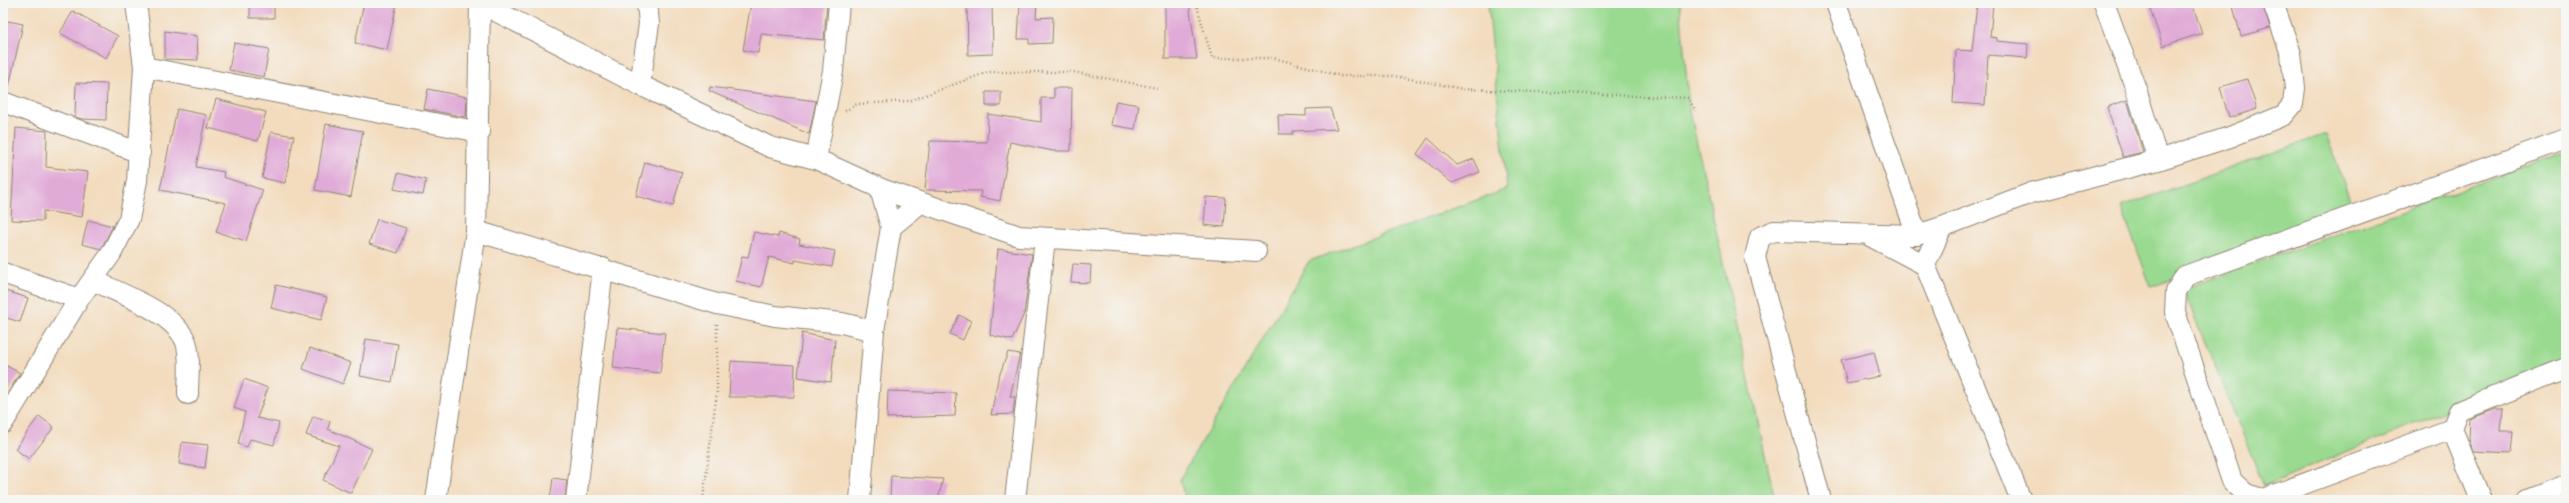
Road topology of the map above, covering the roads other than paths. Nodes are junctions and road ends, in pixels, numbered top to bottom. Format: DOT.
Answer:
graph roads {
  1 [pos="136,3"];
  2 [pos="480,3"];
  3 [pos="647,3"];
  4 [pos="839,3"];
  5 [pos="1836,3"];
  6 [pos="2104,3"];
  7 [pos="2273,3"];
  8 [pos="144,67"];
  9 [pos="640,85"];
  10 [pos="3,102"];
  11 [pos="480,132"];
  12 [pos="2566,139"];
  13 [pos="140,153"];
  14 [pos="816,159"];
  15 [pos="2158,160"];
  16 [pos="880,189"];
  17 [pos="920,203"];
  18 [pos="891,227"];
  19 [pos="1942,227"];
  20 [pos="476,231"];
  21 [pos="1866,234"];
  22 [pos="1917,235"];
  23 [pos="1044,239"];
  24 [pos="1256,251"];
  25 [pos="1925,265"];
  26 [pos="603,268"];
  27 [pos="3,273"];
  28 [pos="93,280"];
  29 [pos="79,299"];
  30 [pos="874,331"];
  31 [pos="2566,368"];
  32 [pos="188,394"];
  33 [pos="3,423"];
  34 [pos="2452,429"];
  35 [pos="2566,485"];
  36 [pos="436,500"];
  37 [pos="576,500"];
  38 [pos="860,500"];
  39 [pos="1015,500"];
  40 [pos="1821,500"];
  41 [pos="2021,500"];
  42 [pos="2481,500"];
  43 [pos="2526,500"];
  1 -- 8 [label="street"];
  2 -- 9 [label="street"];
  2 -- 11 [label="street"];
  3 -- 9 [label="street"];
  4 -- 14 [label="street"];
  5 -- 22 [label="street"];
  6 -- 15 [label="street"];
  7 -- 15 [label="street"];
  8 -- 11 [label="street"];
  8 -- 13 [label="street"];
  9 -- 14 [label="street"];
  10 -- 13 [label="street"];
  11 -- 20 [label="street"];
  12 -- 34 [label="street"];
  13 -- 28 [label="street"];
  14 -- 16 [label="street"];
  15 -- 19 [label="street"];
  16 -- 17 [label="street"];
  16 -- 18 [label="street"];
  17 -- 18 [label="street"];
  17 -- 23 [label="street"];
  18 -- 30 [label="street"];
  19 -- 22 [label="street"];
  19 -- 25 [label="street"];
  20 -- 26 [label="street"];
  20 -- 36 [label="street"];
  21 -- 22 [label="street"];
  21 -- 25 [label="street"];
  21 -- 40 [label="street"];
  23 -- 24 [label="street"];
  23 -- 39 [label="street"];
  25 -- 41 [label="street"];
  26 -- 30 [label="street"];
  26 -- 37 [label="street"];
  27 -- 29 [label="street"];
  28 -- 29 [label="street"];
  28 -- 32 [label="street"];
  29 -- 33 [label="street"];
  30 -- 38 [label="street"];
  31 -- 34 [label="street"];
  34 -- 42 [label="street"];
  35 -- 43 [label="street"];
}
